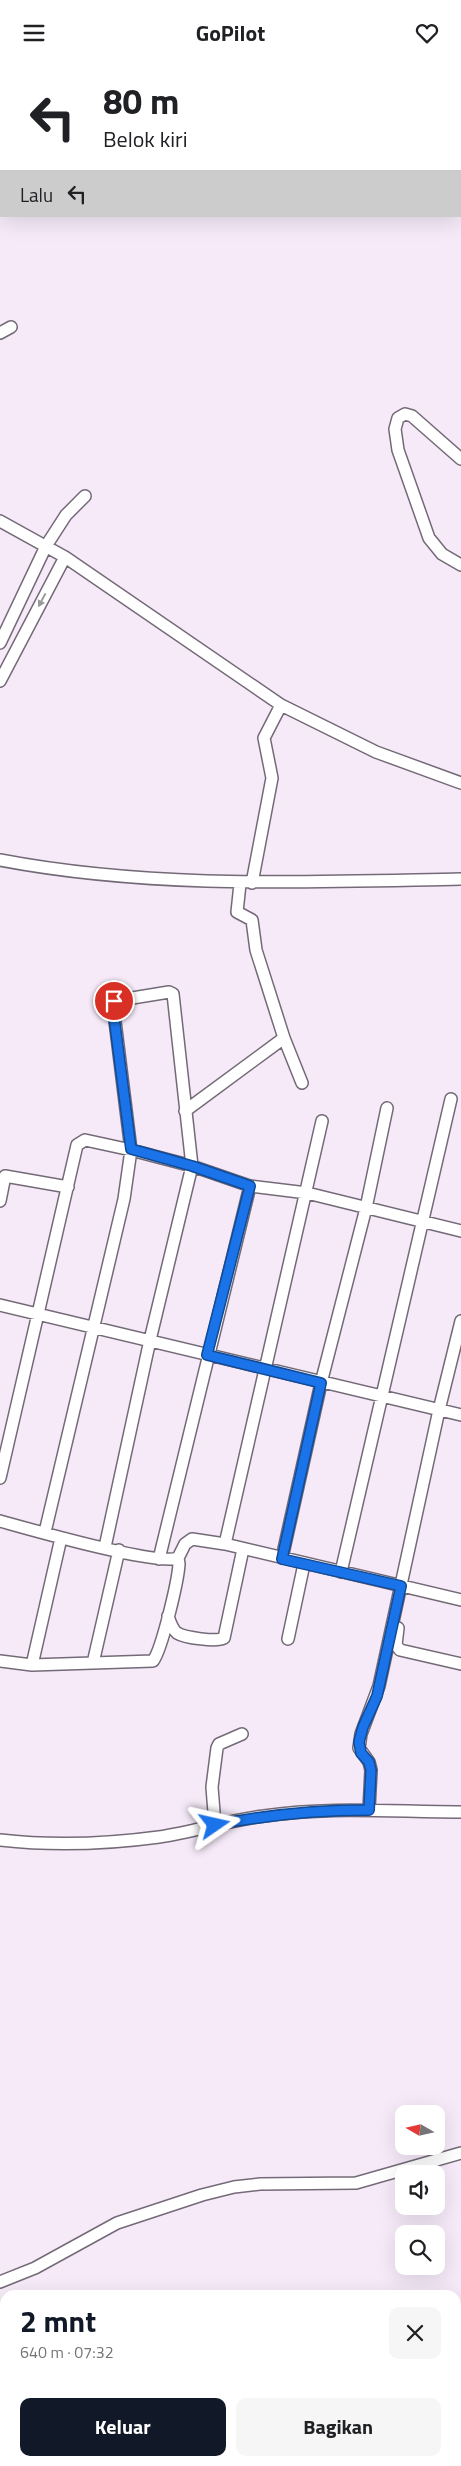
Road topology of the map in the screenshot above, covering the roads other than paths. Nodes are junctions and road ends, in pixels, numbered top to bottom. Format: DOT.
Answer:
graph roads {
  1 [pos="11,327"];
  2 [pos="0,333"];
  3 [pos="461,459"];
  4 [pos="84,496"];
  5 [pos="0,521"];
  6 [pos="46,545"];
  7 [pos="65,557"];
  8 [pos="461,565"];
  9 [pos="0,643"];
  10 [pos="0,681"];
  11 [pos="281,705"];
  12 [pos="461,783"];
  13 [pos="0,860"];
  14 [pos="461,879"];
  15 [pos="252,883"];
  16 [pos="240,884"];
  17 [pos="284,1038"];
  18 [pos="302,1083"];
  19 [pos="450,1099"];
  20 [pos="387,1108"];
  21 [pos="185,1111"];
  22 [pos="322,1121"];
  23 [pos="131,1149"];
  24 [pos="192,1166"];
  25 [pos="3,1176"];
  26 [pos="250,1186"];
  27 [pos="68,1187"];
  28 [pos="307,1193"];
  29 [pos="0,1201"];
  30 [pos="366,1208"];
  31 [pos="422,1221"];
  32 [pos="461,1231"];
  33 [pos="0,1305"];
  34 [pos="37,1314"];
  35 [pos="461,1321"];
  36 [pos="93,1328"];
  37 [pos="150,1340"];
  38 [pos="207,1355"];
  39 [pos="266,1370"];
  40 [pos="321,1383"];
  41 [pos="380,1397"];
  42 [pos="439,1410"];
  43 [pos="461,1415"];
  44 [pos="0,1478"];
  45 [pos="0,1521"];
  46 [pos="45,1532"];
  47 [pos="61,1538"];
  48 [pos="225,1545"];
  49 [pos="105,1547"];
  50 [pos="243,1549"];
  51 [pos="119,1551"];
  52 [pos="178,1558"];
  53 [pos="158,1559"];
  54 [pos="282,1559"];
  55 [pos="304,1563"];
  56 [pos="341,1572"];
  57 [pos="404,1587"];
  58 [pos="460,1596"];
  59 [pos="168,1616"];
  60 [pos="288,1639"];
  61 [pos="1,1663"];
  62 [pos="93,1663"];
  63 [pos="461,1664"];
  64 [pos="32,1665"];
  65 [pos="242,1734"];
  66 [pos="369,1810"];
  67 [pos="461,1812"];
  68 [pos="215,1825"];
  69 [pos="0,1840"];
  70 [pos="461,2153"];
  71 [pos="2,2283"];
  1 -- 2 [label="street"];
  3 -- 8 [label="street"];
  4 -- 6 [label="street"];
  5 -- 6 [label="street"];
  6 -- 7 [label="street"];
  6 -- 9 [label="street"];
  7 -- 10 [label="street, one-way"];
  7 -- 11 [label="street"];
  11 -- 12 [label="street"];
  11 -- 15 [label="street"];
  13 -- 16 [label="street"];
  14 -- 15 [label="street"];
  15 -- 16 [label="street"];
  16 -- 17 [label="street"];
  17 -- 18 [label="street"];
  17 -- 21 [label="street"];
  19 -- 31 [label="street"];
  20 -- 30 [label="street"];
  21 -- 23 [label="street"];
  21 -- 24 [label="street"];
  22 -- 28 [label="street"];
  23 -- 24 [label="street"];
  23 -- 27 [label="street"];
  23 -- 36 [label="street"];
  24 -- 26 [label="street"];
  24 -- 37 [label="street"];
  25 -- 27 [label="street"];
  25 -- 29 [label="street"];
  26 -- 28 [label="street"];
  26 -- 38 [label="street"];
  27 -- 34 [label="street"];
  28 -- 30 [label="street"];
  28 -- 39 [label="street"];
  30 -- 31 [label="street"];
  30 -- 40 [label="street"];
  31 -- 32 [label="street"];
  31 -- 41 [label="street"];
  33 -- 34 [label="street"];
  34 -- 36 [label="street"];
  34 -- 44 [label="street"];
  35 -- 42 [label="street"];
  36 -- 37 [label="street"];
  36 -- 46 [label="street"];
  37 -- 38 [label="street"];
  37 -- 49 [label="street"];
  38 -- 39 [label="street"];
  38 -- 53 [label="street"];
  39 -- 40 [label="street"];
  39 -- 48 [label="street"];
  40 -- 41 [label="street"];
  40 -- 54 [label="street"];
  41 -- 42 [label="street"];
  41 -- 56 [label="street"];
  42 -- 43 [label="street"];
  42 -- 57 [label="street"];
  45 -- 46 [label="street"];
  46 -- 47 [label="street"];
  47 -- 49 [label="street"];
  47 -- 64 [label="street"];
  48 -- 50 [label="street"];
  48 -- 52 [label="street"];
  49 -- 51 [label="street"];
  50 -- 54 [label="street"];
  50 -- 59 [label="street"];
  51 -- 53 [label="street"];
  51 -- 62 [label="street"];
  52 -- 53 [label="street"];
  52 -- 59 [label="street"];
  54 -- 55 [label="street"];
  55 -- 56 [label="street"];
  55 -- 60 [label="street"];
  56 -- 57 [label="street"];
  57 -- 58 [label="street"];
  57 -- 63 [label="street"];
  57 -- 66 [label="street"];
  59 -- 62 [label="street"];
  61 -- 64 [label="street"];
  62 -- 64 [label="street"];
  65 -- 68 [label="street"];
  66 -- 67 [label="street"];
  66 -- 68 [label="street"];
  68 -- 69 [label="street"];
  70 -- 71 [label="street"];
}
